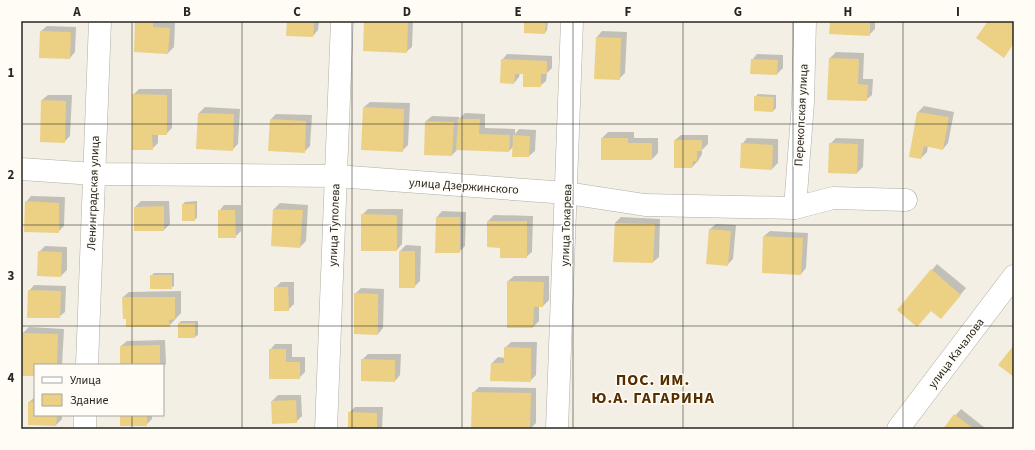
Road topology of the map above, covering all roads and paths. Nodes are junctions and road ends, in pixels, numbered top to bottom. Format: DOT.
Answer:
graph roads {
  1 [pos="100,21"];
  2 [pos="342,21"];
  3 [pos="572,21"];
  4 [pos="805,21"];
  5 [pos="21,169"];
  6 [pos="94,174"];
  7 [pos="336,176"];
  8 [pos="567,193"];
  9 [pos="906,200"];
  10 [pos="795,208"];
  11 [pos="1014,276"];
  12 [pos="87,364"];
  13 [pos="85,416"];
  14 [pos="84,429"];
  15 [pos="326,429"];
  16 [pos="557,429"];
  17 [pos="898,429"];
  1 -- 6 [label="street, Ленинградская улица"];
  2 -- 7 [label="street, улица Туполева"];
  3 -- 8 [label="street, улица Токарева"];
  4 -- 10 [label="street, Перекопская улица"];
  5 -- 6 [label="street, улица Дзержинского"];
  6 -- 7 [label="street, улица Дзержинского"];
  6 -- 12 [label="street, Ленинградская улица"];
  7 -- 8 [label="street, улица Дзержинского"];
  7 -- 15 [label="street, улица Туполева"];
  8 -- 10 [label="street, улица Дзержинского"];
  8 -- 16 [label="street, улица Токарева"];
  9 -- 10 [label="street, улица Дзержинского"];
  11 -- 17 [label="street, улица Качалова"];
  13 -- 14 [label="street"];
}
